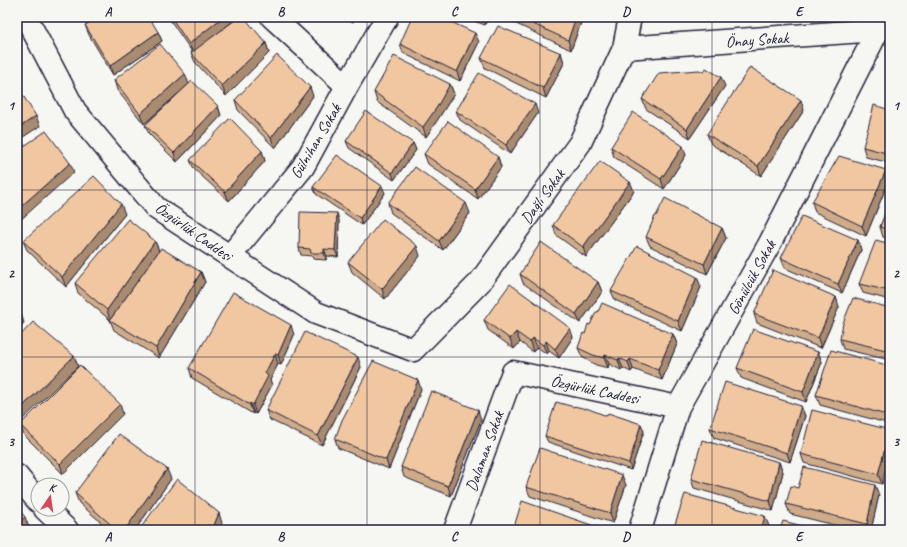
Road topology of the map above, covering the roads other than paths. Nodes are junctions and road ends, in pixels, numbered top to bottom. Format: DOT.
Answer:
graph roads {
  1 [pos="26,17"];
  2 [pos="272,17"];
  3 [pos="387,17"];
  4 [pos="630,17"];
  5 [pos="884,29"];
  6 [pos="624,48"];
  7 [pos="347,86"];
  8 [pos="230,256"];
  9 [pos="414,350"];
  10 [pos="513,372"];
  11 [pos="678,406"];
  12 [pos="17,476"];
  13 [pos="30,491"];
  14 [pos="54,517"];
  15 [pos="68,530"];
  16 [pos="455,530"];
  17 [pos="640,530"];
  1 -- 8 [label="street, Özgürlük Caddesi"];
  2 -- 7 [label="street"];
  3 -- 7 [label="street, Gülnihan Sokak"];
  4 -- 6 [label="street, Dağlı Sokak"];
  5 -- 6 [label="street, Önay Sokak"];
  5 -- 11 [label="street, Gönülcük Sokak"];
  6 -- 9 [label="street, Dağlı Sokak"];
  7 -- 8 [label="street, Gülnihan Sokak"];
  8 -- 9 [label="street, Özgürlük Caddesi"];
  10 -- 11 [label="street, Özgürlük Caddesi"];
  10 -- 16 [label="street, Dalaman Sokak"];
  11 -- 17 [label="street, Gönülcük Sokak"];
  12 -- 13 [label="street"];
  14 -- 15 [label="street"];
}
